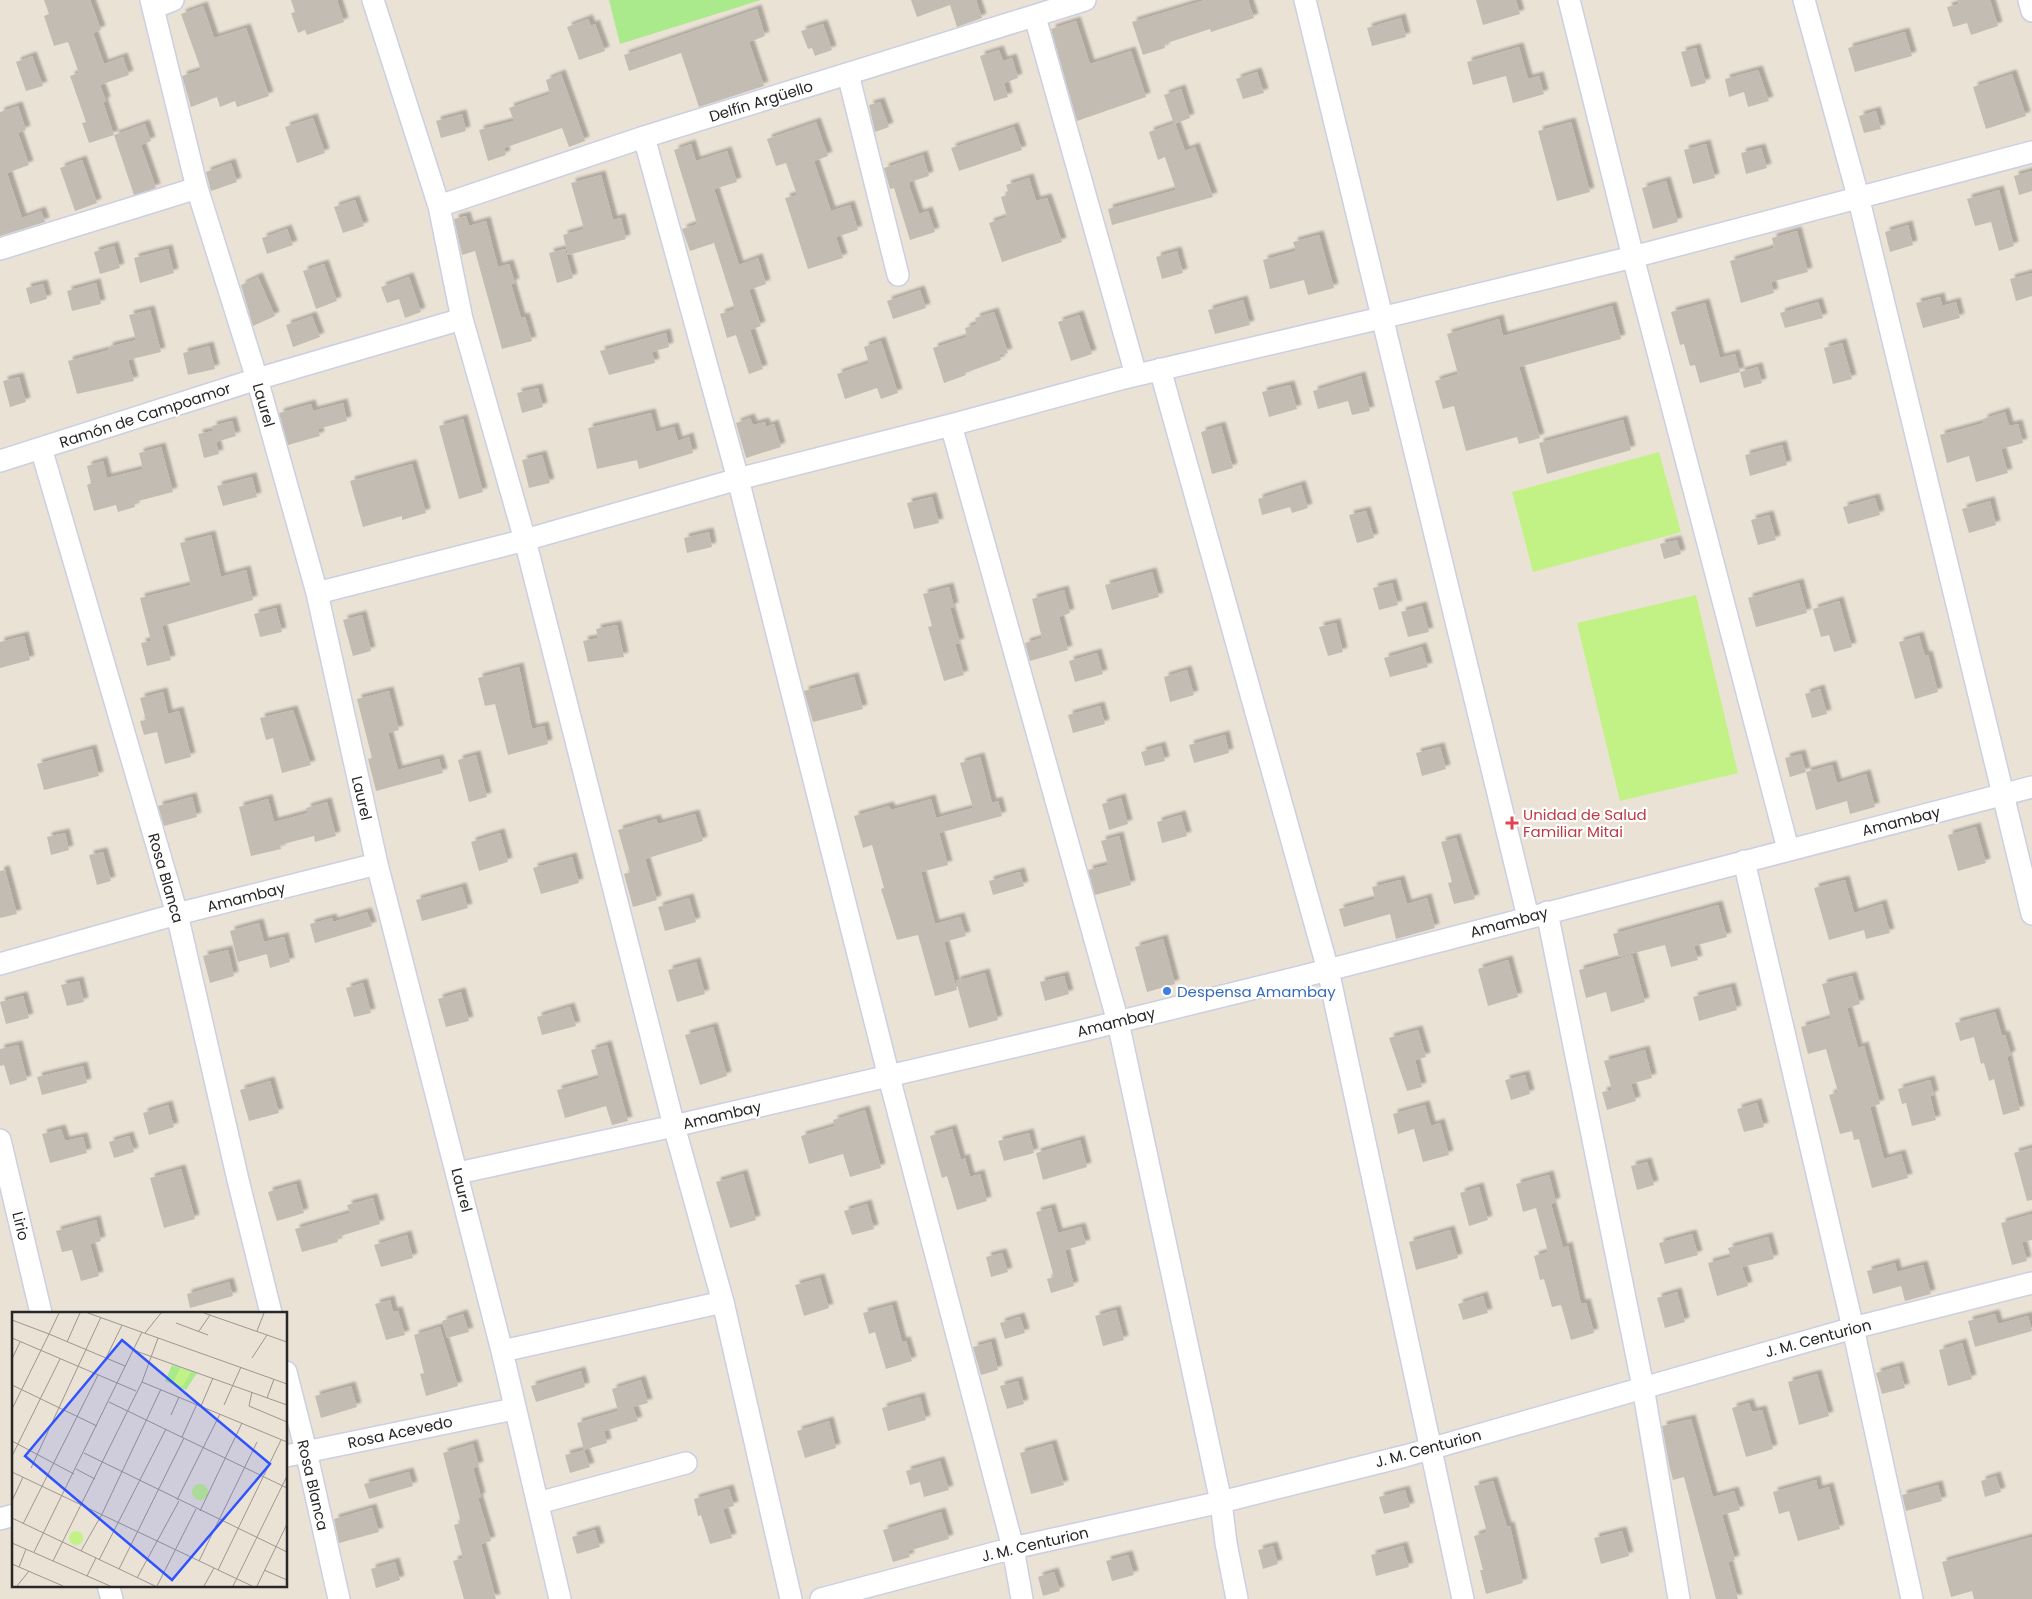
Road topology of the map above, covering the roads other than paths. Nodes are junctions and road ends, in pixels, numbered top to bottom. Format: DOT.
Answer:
graph roads {
  1 [pos="173,0"];
  2 [pos="374,0"];
  3 [pos="1085,0"];
  4 [pos="1305,0"];
  5 [pos="1569,0"];
  6 [pos="1804,0"];
  7 [pos="2029,0"];
  8 [pos="152,4"];
  9 [pos="2032,11"];
  10 [pos="1035,16"];
  11 [pos="848,74"];
  12 [pos="644,137"];
  13 [pos="2032,152"];
  14 [pos="197,188"];
  15 [pos="1858,196"];
  16 [pos="439,206"];
  17 [pos="0,249"];
  18 [pos="1633,257"];
  19 [pos="898,275"];
  20 [pos="1381,318"];
  21 [pos="462,319"];
  22 [pos="1160,369"];
  23 [pos="1136,376"];
  24 [pos="257,379"];
  25 [pos="952,425"];
  26 [pos="41,448"];
  27 [pos="0,461"];
  28 [pos="738,479"];
  29 [pos="525,540"];
  30 [pos="317,593"];
  31 [pos="2032,787"];
  32 [pos="2002,795"];
  33 [pos="1788,850"];
  34 [pos="1744,861"];
  35 [pos="377,864"];
  36 [pos="177,914"];
  37 [pos="1537,914"];
  38 [pos="2032,914"];
  39 [pos="0,964"];
  40 [pos="1328,970"];
  41 [pos="1118,1022"];
  42 [pos="889,1076"];
  43 [pos="674,1126"];
  44 [pos="0,1140"];
  45 [pos="458,1173"];
  46 [pos="2032,1283"];
  47 [pos="723,1302"];
  48 [pos="41,1312"];
  49 [pos="271,1312"];
  50 [pos="1854,1328"];
  51 [pos="502,1351"];
  52 [pos="1643,1387"];
  53 [pos="288,1388"];
  54 [pos="514,1408"];
  55 [pos="1430,1448"];
  56 [pos="296,1454"];
  57 [pos="686,1463"];
  58 [pos="1221,1502"];
  59 [pos="538,1503"];
  60 [pos="1013,1548"];
  61 [pos="108,1586"];
  62 [pos="112,1599"];
  63 [pos="339,1599"];
  64 [pos="560,1599"];
  65 [pos="791,1599"];
  66 [pos="821,1599"];
  67 [pos="1022,1599"];
  68 [pos="1237,1599"];
  69 [pos="1463,1599"];
  70 [pos="1679,1599"];
  71 [pos="1912,1599"];
  1 -- 8 [label="street"];
  2 -- 16 [label="street"];
  3 -- 10 [label="street, Delfín Argüello"];
  4 -- 20 [label="street"];
  5 -- 18 [label="street"];
  6 -- 15 [label="street"];
  7 -- 9 [label="street"];
  8 -- 14 [label="street, Laurel"];
  10 -- 11 [label="street, Delfín Argüello"];
  10 -- 23 [label="street"];
  11 -- 12 [label="street, Delfín Argüello"];
  11 -- 19 [label="street"];
  12 -- 16 [label="street, Delfín Argüello"];
  12 -- 28 [label="street"];
  13 -- 15 [label="street"];
  14 -- 17 [label="street"];
  14 -- 24 [label="street, Laurel"];
  15 -- 18 [label="street"];
  15 -- 32 [label="street"];
  16 -- 21 [label="street"];
  18 -- 20 [label="street"];
  18 -- 33 [label="street"];
  20 -- 22 [label="street"];
  20 -- 37 [label="street"];
  21 -- 24 [label="street, Ramón de Campoamor"];
  21 -- 29 [label="street"];
  22 -- 23 [label="street"];
  22 -- 40 [label="street"];
  23 -- 25 [label="street"];
  24 -- 26 [label="street, Ramón de Campoamor"];
  24 -- 30 [label="street, Laurel"];
  25 -- 28 [label="street"];
  25 -- 41 [label="street"];
  26 -- 27 [label="street, Ramón de Campoamor"];
  26 -- 36 [label="street, Rosa Blanca"];
  28 -- 29 [label="street"];
  28 -- 42 [label="street"];
  29 -- 30 [label="street"];
  29 -- 43 [label="street"];
  30 -- 35 [label="street, Laurel"];
  31 -- 32 [label="street, Amambay"];
  32 -- 33 [label="street, Amambay"];
  32 -- 38 [label="street"];
  33 -- 34 [label="street, Amambay"];
  34 -- 37 [label="street, Amambay"];
  34 -- 50 [label="street"];
  35 -- 36 [label="street, Amambay"];
  35 -- 45 [label="street, Laurel"];
  36 -- 39 [label="street, Amambay"];
  36 -- 49 [label="street, Rosa Blanca"];
  37 -- 40 [label="street, Amambay"];
  37 -- 52 [label="street"];
  40 -- 41 [label="street, Amambay"];
  40 -- 55 [label="street"];
  41 -- 42 [label="street, Amambay"];
  41 -- 58 [label="street"];
  42 -- 43 [label="street, Amambay"];
  42 -- 60 [label="street"];
  43 -- 45 [label="street, Amambay"];
  43 -- 47 [label="street"];
  44 -- 48 [label="street, Lirio"];
  45 -- 51 [label="street, Laurel"];
  46 -- 50 [label="street, J. M. Centurion"];
  47 -- 51 [label="street"];
  47 -- 65 [label="street"];
  50 -- 52 [label="street, J. M. Centurion"];
  50 -- 71 [label="street"];
  51 -- 54 [label="street, Laurel"];
  52 -- 55 [label="street, J. M. Centurion"];
  52 -- 70 [label="street"];
  53 -- 56 [label="street, Rosa Blanca"];
  54 -- 56 [label="street, Rosa Acevedo"];
  54 -- 59 [label="street, Laurel"];
  55 -- 58 [label="street, J. M. Centurion"];
  55 -- 69 [label="street"];
  56 -- 63 [label="street, Rosa Blanca"];
  57 -- 59 [label="street"];
  58 -- 60 [label="street, J. M. Centurion"];
  58 -- 68 [label="street"];
  59 -- 64 [label="street, Laurel"];
  60 -- 66 [label="street, J. M. Centurion"];
  60 -- 67 [label="street"];
  61 -- 62 [label="street"];
}
